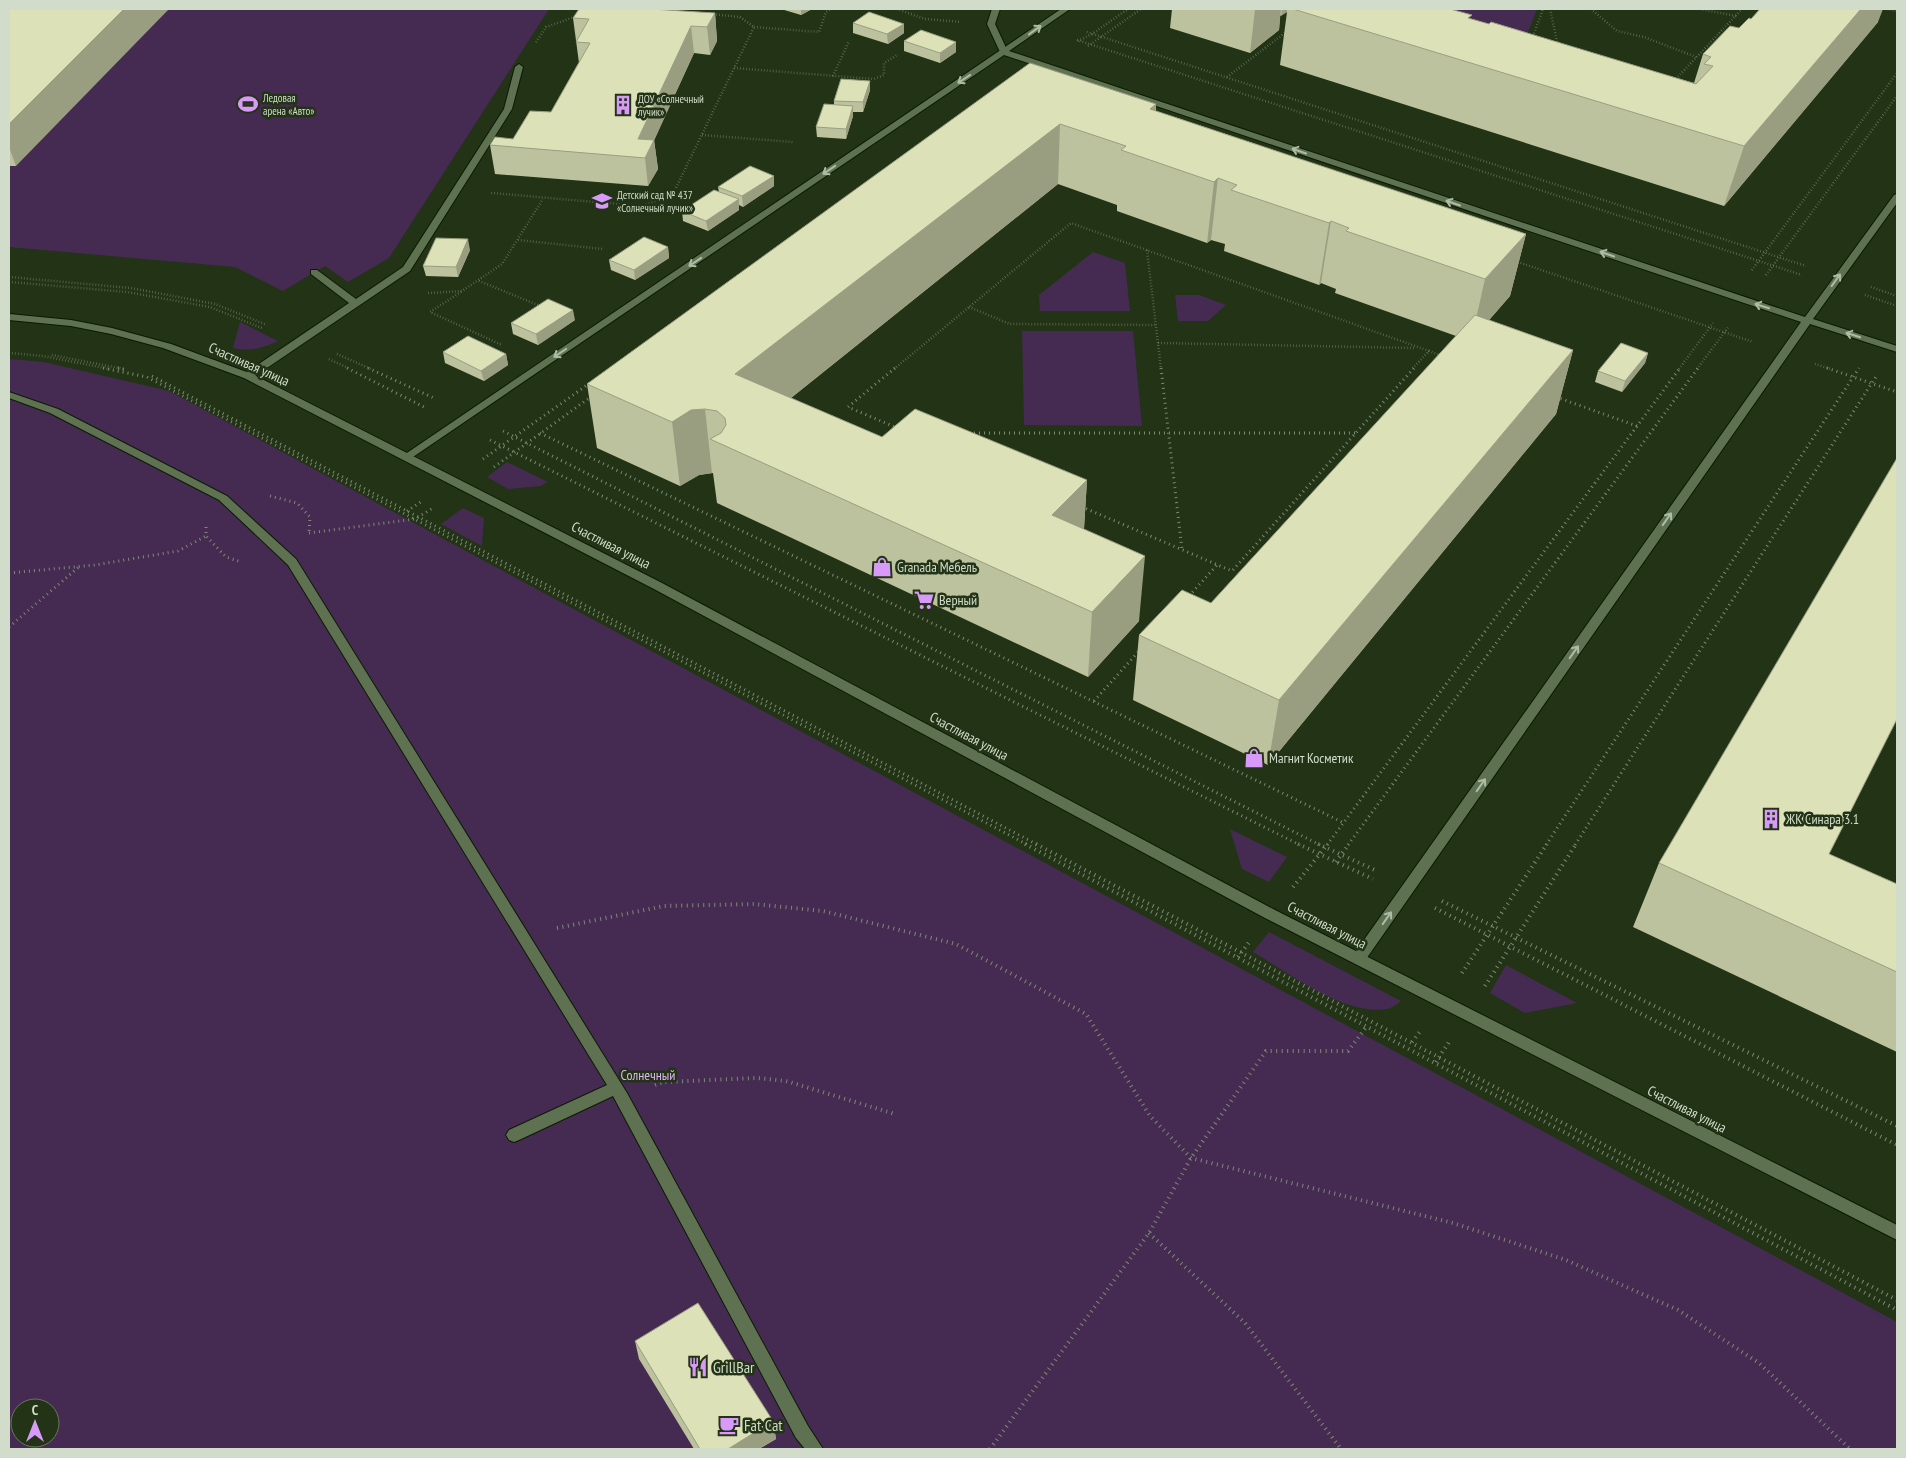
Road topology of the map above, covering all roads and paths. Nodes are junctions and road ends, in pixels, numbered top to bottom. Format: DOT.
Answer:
graph roads {
  1 [pos="831,9"];
  2 [pos="897,9"];
  3 [pos="996,9"];
  4 [pos="1066,9"];
  5 [pos="1128,9"];
  6 [pos="1142,9"];
  7 [pos="1543,9"];
  8 [pos="1550,9"];
  9 [pos="1591,9"];
  10 [pos="1700,9"];
  11 [pos="1742,9"];
  12 [pos="1887,9"];
  13 [pos="1897,12"];
  14 [pos="704,14"];
  15 [pos="579,15"];
  16 [pos="1736,16"];
  17 [pos="1049,20"];
  18 [pos="991,24"];
  19 [pos="754,26"];
  20 [pos="1039,26"];
  21 [pos="1292,27"];
  22 [pos="1092,34"];
  23 [pos="1102,37"];
  24 [pos="1079,40"];
  25 [pos="849,41"];
  26 [pos="1530,45"];
  27 [pos="1558,48"];
  28 [pos="1004,52"];
  29 [pos="897,55"];
  30 [pos="1696,57"];
  31 [pos="519,67"];
  32 [pos="734,68"];
  33 [pos="1897,73"];
  34 [pos="834,76"];
  35 [pos="1227,78"];
  36 [pos="1671,84"];
  37 [pos="1897,96"];
  38 [pos="702,135"];
  39 [pos="793,142"];
  40 [pos="458,189"];
  41 [pos="1897,197"];
  42 [pos="543,199"];
  43 [pos="518,240"];
  44 [pos="603,248"];
  45 [pos="1147,250"];
  46 [pos="1765,253"];
  47 [pos="1779,258"];
  48 [pos="1511,260"];
  49 [pos="1759,261"];
  50 [pos="1773,265"];
  51 [pos="314,272"];
  52 [pos="9,277"];
  53 [pos="478,280"];
  54 [pos="1836,281"];
  55 [pos="9,282"];
  56 [pos="462,291"];
  57 [pos="427,293"];
  58 [pos="1732,296"];
  59 [pos="1897,296"];
  60 [pos="1746,301"];
  61 [pos="355,303"];
  62 [pos="538,305"];
  63 [pos="1897,306"];
  64 [pos="969,307"];
  65 [pos="9,317"];
  66 [pos="1808,320"];
  67 [pos="1156,325"];
  68 [pos="1710,327"];
  69 [pos="1724,332"];
  70 [pos="299,340"];
  71 [pos="1158,342"];
  72 [pos="1878,342"];
  73 [pos="502,345"];
  74 [pos="1418,348"];
  75 [pos="1896,349"];
  76 [pos="9,352"];
  77 [pos="1429,352"];
  78 [pos="1784,353"];
  79 [pos="1447,358"];
  80 [pos="248,376"];
  81 [pos="1852,377"];
  82 [pos="596,379"];
  83 [pos="1872,384"];
  84 [pos="597,392"];
  85 [pos="1897,392"];
  86 [pos="9,395"];
  87 [pos="1548,395"];
  88 [pos="470,414"];
  89 [pos="456,424"];
  90 [pos="1636,426"];
  91 [pos="540,433"];
  92 [pos="909,433"];
  93 [pos="918,433"];
  94 [pos="967,433"];
  95 [pos="1169,433"];
  96 [pos="1356,433"];
  97 [pos="515,436"];
  98 [pos="526,442"];
  99 [pos="502,445"];
  100 [pos="515,452"];
  101 [pos="406,457"];
  102 [pos="452,482"];
  103 [pos="464,487"];
  104 [pos="408,511"];
  105 [pos="417,518"];
  106 [pos="206,536"];
  107 [pos="1182,550"];
  108 [pos="292,562"];
  109 [pos="82,565"];
  110 [pos="1217,565"];
  111 [pos="9,573"];
  112 [pos="1186,600"];
  113 [pos="9,627"];
  114 [pos="1141,649"];
  115 [pos="1094,702"];
  116 [pos="1344,824"];
  117 [pos="1326,848"];
  118 [pos="1320,855"];
  119 [pos="1342,855"];
  120 [pos="1336,862"];
  121 [pos="1408,890"];
  122 [pos="1270,914"];
  123 [pos="1491,926"];
  124 [pos="1488,935"];
  125 [pos="523,939"];
  126 [pos="1516,939"];
  127 [pos="1511,948"];
  128 [pos="1242,953"];
  129 [pos="1238,957"];
  130 [pos="1359,958"];
  131 [pos="1442,1002"];
  132 [pos="1467,1014"];
  133 [pos="1367,1026"];
  134 [pos="1412,1042"];
  135 [pos="1439,1056"];
  136 [pos="1436,1062"];
  137 [pos="619,1093"];
  138 [pos="895,1114"];
  139 [pos="1897,1126"];
  140 [pos="514,1136"];
  141 [pos="1897,1145"];
  142 [pos="1191,1158"];
  143 [pos="1149,1233"];
  144 [pos="1897,1233"];
  145 [pos="1897,1300"];
  146 [pos="1897,1310"];
  147 [pos="814,1449"];
  148 [pos="990,1449"];
  149 [pos="1341,1449"];
  150 [pos="1850,1449"];
  1 -- 19 [label="path"];
  2 -- 18 [label="path"];
  3 -- 18 [label="street"];
  4 -- 17 [label="street"];
  5 -- 22 [label="path"];
  6 -- 23 [label="path"];
  7 -- 26 [label="path"];
  8 -- 27 [label="path"];
  9 -- 30 [label="path"];
  10 -- 16 [label="path"];
  11 -- 16 [label="path"];
  12 -- 13 [label="path"];
  14 -- 19 [label="path"];
  15 -- 31 [label="path"];
  16 -- 30 [label="path"];
  17 -- 20 [label="street"];
  17 -- 22 [label="path"];
  18 -- 28 [label="street"];
  19 -- 32 [label="path"];
  20 -- 24 [label="path"];
  28 -- 20 [label="street, one-way"];
  21 -- 35 [label="path"];
  22 -- 23 [label="path"];
  22 -- 24 [label="path"];
  23 -- 35 [label="path"];
  24 -- 49 [label="path"];
  25 -- 34 [label="path"];
  58 -- 28 [label="street, one-way"];
  28 -- 88 [label="street, one-way"];
  29 -- 34 [label="path"];
  30 -- 36 [label="path"];
  31 -- 40 [label="street"];
  32 -- 34 [label="path"];
  32 -- 38 [label="path"];
  33 -- 46 [label="path"];
  35 -- 46 [label="path"];
  37 -- 47 [label="path"];
  38 -- 39 [label="path"];
  38 -- 42 [label="path"];
  40 -- 42 [label="path"];
  40 -- 61 [label="street"];
  41 -- 54 [label="street"];
  42 -- 43 [label="path"];
  43 -- 44 [label="path"];
  43 -- 53 [label="path"];
  45 -- 64 [label="path"];
  45 -- 67 [label="path"];
  45 -- 74 [label="path"];
  46 -- 47 [label="path"];
  46 -- 49 [label="path"];
  47 -- 50 [label="path"];
  47 -- 54 [label="path"];
  48 -- 68 [label="path"];
  49 -- 50 [label="path"];
  49 -- 58 [label="path"];
  50 -- 54 [label="path"];
  50 -- 60 [label="path"];
  51 -- 61 [label="street"];
  52 -- 70 [label="path"];
  53 -- 56 [label="path"];
  53 -- 62 [label="path"];
  54 -- 59 [label="path"];
  54 -- 63 [label="path"];
  54 -- 66 [label="street"];
  55 -- 70 [label="path"];
  56 -- 57 [label="path"];
  56 -- 73 [label="path"];
  58 -- 60 [label="street"];
  58 -- 68 [label="path"];
  66 -- 60 [label="street, one-way"];
  60 -- 69 [label="path"];
  61 -- 70 [label="street"];
  64 -- 67 [label="path"];
  64 -- 92 [label="path"];
  65 -- 80 [label="street, Счастливая улица"];
  72 -- 66 [label="street, one-way"];
  66 -- 78 [label="street"];
  67 -- 71 [label="path"];
  68 -- 69 [label="path"];
  68 -- 90 [label="path"];
  69 -- 78 [label="path"];
  69 -- 119 [label="path"];
  70 -- 80 [label="street"];
  70 -- 88 [label="path"];
  70 -- 89 [label="path"];
  71 -- 74 [label="path"];
  71 -- 95 [label="path"];
  72 -- 75 [label="street"];
  72 -- 81 [label="path"];
  74 -- 77 [label="path"];
  75 -- 83 [label="path"];
  76 -- 104 [label="path"];
  76 -- 105 [label="path"];
  77 -- 79 [label="path"];
  77 -- 96 [label="path"];
  78 -- 81 [label="path"];
  121 -- 78 [label="street, one-way"];
  80 -- 101 [label="street, Счастливая улица"];
  81 -- 83 [label="path"];
  81 -- 123 [label="path"];
  82 -- 97 [label="path"];
  83 -- 85 [label="path"];
  83 -- 126 [label="path"];
  84 -- 91 [label="path"];
  86 -- 108 [label="street"];
  87 -- 90 [label="path"];
  88 -- 89 [label="street"];
  88 -- 97 [label="path"];
  89 -- 99 [label="path"];
  89 -- 101 [label="street"];
  90 -- 116 [label="path"];
  91 -- 98 [label="path"];
  91 -- 115 [label="path"];
  92 -- 93 [label="path"];
  92 -- 107 [label="path"];
  94 -- 95 [label="path"];
  95 -- 96 [label="path"];
  95 -- 107 [label="path"];
  96 -- 110 [label="path"];
  97 -- 98 [label="path"];
  97 -- 99 [label="path"];
  98 -- 100 [label="path"];
  98 -- 117 [label="path"];
  99 -- 100 [label="path"];
  99 -- 102 [label="path"];
  100 -- 103 [label="path"];
  100 -- 118 [label="path"];
  101 -- 102 [label="street, Счастливая улица"];
  102 -- 103 [label="street, Счастливая улица"];
  102 -- 104 [label="path"];
  103 -- 105 [label="path"];
  103 -- 122 [label="street, Счастливая улица"];
  104 -- 105 [label="path"];
  105 -- 108 [label="path"];
  105 -- 128 [label="path"];
  105 -- 129 [label="path"];
  106 -- 109 [label="path"];
  107 -- 110 [label="path"];
  108 -- 125 [label="street"];
  109 -- 111 [label="path"];
  109 -- 113 [label="path"];
  110 -- 112 [label="path"];
  114 -- 115 [label="path"];
  115 -- 116 [label="path"];
  116 -- 117 [label="path"];
  117 -- 118 [label="path"];
  117 -- 119 [label="path"];
  118 -- 120 [label="path"];
  118 -- 122 [label="path"];
  119 -- 120 [label="path"];
  119 -- 121 [label="path"];
  120 -- 121 [label="path"];
  121 -- 123 [label="path"];
  121 -- 124 [label="path"];
  130 -- 121 [label="street, one-way"];
  122 -- 128 [label="path"];
  122 -- 130 [label="street, Счастливая улица"];
  123 -- 124 [label="path"];
  123 -- 126 [label="path"];
  124 -- 127 [label="path"];
  124 -- 131 [label="path"];
  125 -- 137 [label="street"];
  125 -- 142 [label="path"];
  126 -- 127 [label="path"];
  126 -- 139 [label="path"];
  127 -- 132 [label="path"];
  127 -- 141 [label="path"];
  128 -- 129 [label="path"];
  128 -- 134 [label="path"];
  129 -- 133 [label="path"];
  130 -- 131 [label="street, Счастливая улица"];
  131 -- 132 [label="street, Счастливая улица"];
  131 -- 134 [label="path"];
  132 -- 135 [label="path"];
  132 -- 144 [label="street, Счастливая улица"];
  133 -- 136 [label="path"];
  133 -- 142 [label="path"];
  134 -- 135 [label="path"];
  135 -- 136 [label="path"];
  135 -- 145 [label="path"];
  136 -- 146 [label="path"];
  137 -- 138 [label="path"];
  137 -- 140 [label="street"];
  137 -- 147 [label="street"];
  142 -- 143 [label="path"];
  142 -- 150 [label="path"];
  143 -- 148 [label="path"];
  143 -- 149 [label="path"];
}
